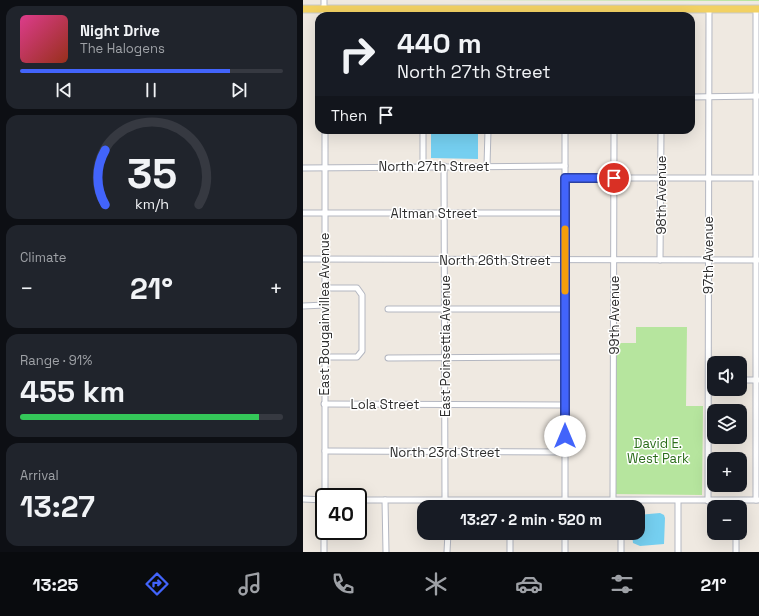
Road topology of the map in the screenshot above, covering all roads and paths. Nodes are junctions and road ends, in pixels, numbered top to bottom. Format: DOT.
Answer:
graph roads {
  1 [pos="324,0"];
  2 [pos="303,9"];
  3 [pos="709,9"];
  4 [pos="758,9"];
  5 [pos="324,12"];
  6 [pos="489,12"];
  7 [pos="673,12"];
  8 [pos="758,96"];
  9 [pos="695,97"];
  10 [pos="709,97"];
  11 [pos="325,134"];
  12 [pos="423,134"];
  13 [pos="488,134"];
  14 [pos="565,134"];
  15 [pos="614,134"];
  16 [pos="661,134"];
  17 [pos="423,166"];
  18 [pos="444,166"];
  19 [pos="487,166"];
  20 [pos="565,166"];
  21 [pos="303,168"];
  22 [pos="324,168"];
  23 [pos="565,178"];
  24 [pos="614,178"];
  25 [pos="661,178"];
  26 [pos="709,178"];
  27 [pos="758,178"];
  28 [pos="445,212"];
  29 [pos="303,213"];
  30 [pos="324,213"];
  31 [pos="565,213"];
  32 [pos="303,259"];
  33 [pos="708,259"];
  34 [pos="325,260"];
  35 [pos="445,260"];
  36 [pos="565,260"];
  37 [pos="615,260"];
  38 [pos="661,260"];
  39 [pos="757,260"];
  40 [pos="325,288"];
  41 [pos="325,305"];
  42 [pos="303,306"];
  43 [pos="445,308"];
  44 [pos="388,309"];
  45 [pos="565,309"];
  46 [pos="708,356"];
  47 [pos="324,357"];
  48 [pos="445,357"];
  49 [pos="565,357"];
  50 [pos="388,358"];
  51 [pos="757,380"];
  52 [pos="708,396"];
  53 [pos="325,404"];
  54 [pos="445,404"];
  55 [pos="565,405"];
  56 [pos="325,452"];
  57 [pos="445,452"];
  58 [pos="565,452"];
  59 [pos="324,488"];
  60 [pos="315,499"];
  61 [pos="303,500"];
  62 [pos="367,500"];
  63 [pos="385,500"];
  64 [pos="446,500"];
  65 [pos="565,500"];
  66 [pos="613,500"];
  67 [pos="645,500"];
  68 [pos="708,500"];
  69 [pos="757,500"];
  70 [pos="417,501"];
  71 [pos="678,501"];
  72 [pos="707,501"];
  73 [pos="747,502"];
  74 [pos="324,540"];
  75 [pos="447,540"];
  76 [pos="510,540"];
  77 [pos="565,540"];
  78 [pos="621,540"];
  79 [pos="736,540"];
  80 [pos="324,552"];
  81 [pos="386,552"];
  82 [pos="447,552"];
  83 [pos="510,552"];
  84 [pos="565,552"];
  85 [pos="621,552"];
  86 [pos="678,552"];
  87 [pos="736,552"];
  1 -- 5 [label="street"];
  2 -- 5 [label="main road"];
  3 -- 4 [label="main road"];
  3 -- 7 [label="main road"];
  3 -- 10 [label="street, 97th Avenue"];
  4 -- 8 [label="street"];
  5 -- 6 [label="main road"];
  8 -- 10 [label="street"];
  8 -- 27 [label="street"];
  9 -- 10 [label="street"];
  10 -- 26 [label="street, 97th Avenue"];
  11 -- 22 [label="street, East Bougainvillea Avenue"];
  12 -- 17 [label="street"];
  13 -- 19 [label="street"];
  14 -- 20 [label="street"];
  15 -- 24 [label="street, 99th Avenue"];
  16 -- 25 [label="street, 98th Avenue"];
  17 -- 18 [label="street, North 27th Street"];
  17 -- 22 [label="street, North 27th Street"];
  18 -- 19 [label="street, North 27th Street"];
  18 -- 28 [label="street, East Poinsettia Avenue"];
  19 -- 20 [label="street, North 27th Street"];
  20 -- 23 [label="street"];
  21 -- 22 [label="street, North 27th Street"];
  22 -- 30 [label="street, East Bougainvillea Avenue"];
  23 -- 24 [label="street"];
  23 -- 31 [label="street"];
  24 -- 25 [label="street"];
  24 -- 37 [label="street, 99th Avenue"];
  25 -- 26 [label="street"];
  25 -- 38 [label="street, 98th Avenue"];
  26 -- 27 [label="street"];
  26 -- 33 [label="street, 97th Avenue"];
  27 -- 39 [label="street"];
  28 -- 30 [label="street, Altman Street"];
  28 -- 31 [label="street, Altman Street"];
  28 -- 35 [label="street, East Poinsettia Avenue"];
  29 -- 30 [label="street, Altman Street"];
  30 -- 34 [label="street, East Bougainvillea Avenue"];
  31 -- 36 [label="street"];
  32 -- 34 [label="street, North 26th Street"];
  33 -- 38 [label="street, North 26th Street"];
  33 -- 39 [label="street, North 26th Street"];
  33 -- 46 [label="street, 97th Avenue"];
  34 -- 35 [label="street, North 26th Street"];
  34 -- 40 [label="street, East Bougainvillea Avenue"];
  35 -- 36 [label="street, North 26th Street"];
  35 -- 43 [label="street, East Poinsettia Avenue"];
  36 -- 37 [label="street, North 26th Street"];
  36 -- 45 [label="street"];
  37 -- 38 [label="street, North 26th Street"];
  37 -- 66 [label="street, 99th Avenue"];
  39 -- 51 [label="street"];
  40 -- 41 [label="street, East Bougainvillea Avenue"];
  40 -- 47 [label="street"];
  41 -- 42 [label="street"];
  41 -- 47 [label="street, East Bougainvillea Avenue"];
  43 -- 44 [label="street"];
  43 -- 45 [label="street"];
  43 -- 48 [label="street, East Poinsettia Avenue"];
  45 -- 49 [label="street"];
  47 -- 53 [label="street, East Bougainvillea Avenue"];
  48 -- 49 [label="street"];
  48 -- 50 [label="street"];
  48 -- 54 [label="street, East Poinsettia Avenue"];
  49 -- 55 [label="street"];
  51 -- 69 [label="street"];
  52 -- 68 [label="street, 97th Avenue"];
  53 -- 54 [label="street, Lola Street"];
  53 -- 56 [label="street, East Bougainvillea Avenue"];
  54 -- 55 [label="street, Lola Street"];
  54 -- 57 [label="street, East Poinsettia Avenue"];
  55 -- 58 [label="street"];
  56 -- 57 [label="street, North 23rd Street"];
  56 -- 59 [label="street, East Bougainvillea Avenue"];
  57 -- 58 [label="street, North 23rd Street"];
  57 -- 64 [label="street, East Poinsettia Avenue"];
  58 -- 65 [label="street"];
  60 -- 61 [label="street"];
  62 -- 63 [label="street"];
  63 -- 70 [label="street"];
  63 -- 81 [label="street"];
  67 -- 71 [label="street"];
  69 -- 73 [label="street"];
  71 -- 72 [label="street"];
  71 -- 86 [label="street"];
  74 -- 80 [label="street"];
  75 -- 82 [label="street"];
  76 -- 83 [label="street"];
  77 -- 84 [label="street"];
  78 -- 85 [label="street"];
  79 -- 87 [label="street"];
}
